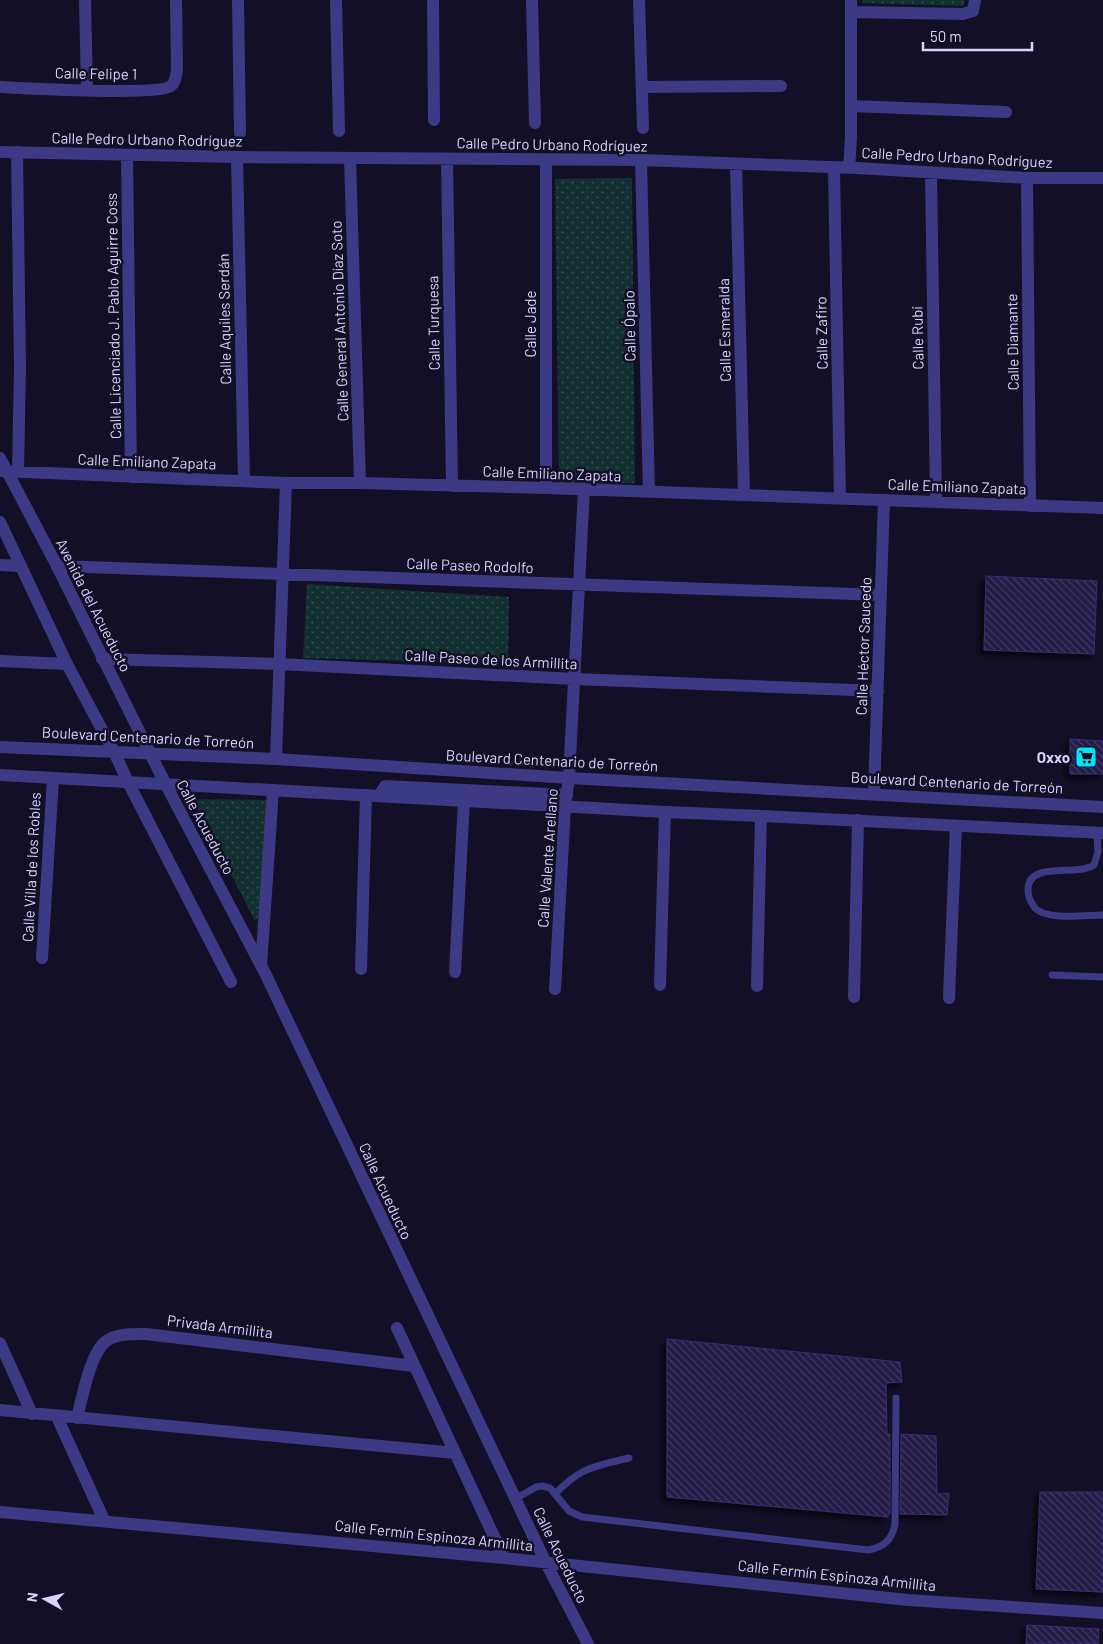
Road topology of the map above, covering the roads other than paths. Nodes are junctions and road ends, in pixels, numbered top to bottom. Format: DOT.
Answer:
graph roads {
  1 [pos="85,0"];
  2 [pos="176,0"];
  3 [pos="238,0"];
  4 [pos="336,0"];
  5 [pos="433,0"];
  6 [pos="532,0"];
  7 [pos="640,0"];
  8 [pos="975,0"];
  9 [pos="852,6"];
  10 [pos="781,86"];
  11 [pos="0,87"];
  12 [pos="642,87"];
  13 [pos="86,90"];
  14 [pos="851,106"];
  15 [pos="1006,112"];
  16 [pos="434,120"];
  17 [pos="535,123"];
  18 [pos="643,128"];
  19 [pos="339,131"];
  20 [pos="240,133"];
  21 [pos="0,152"];
  22 [pos="17,152"];
  23 [pos="127,155"];
  24 [pos="237,157"];
  25 [pos="350,158"];
  26 [pos="446,159"];
  27 [pos="546,160"];
  28 [pos="641,160"];
  29 [pos="736,165"];
  30 [pos="834,168"];
  31 [pos="849,168"];
  32 [pos="931,173"];
  33 [pos="1027,178"];
  34 [pos="1103,178"];
  35 [pos="0,458"];
  36 [pos="8,471"];
  37 [pos="131,477"];
  38 [pos="244,480"];
  39 [pos="286,483"];
  40 [pos="360,483"];
  41 [pos="452,486"];
  42 [pos="546,488"];
  43 [pos="584,490"];
  44 [pos="649,492"];
  45 [pos="744,495"];
  46 [pos="840,498"];
  47 [pos="884,500"];
  48 [pos="936,502"];
  49 [pos="1030,506"];
  50 [pos="1103,508"];
  51 [pos="0,522"];
  52 [pos="0,565"];
  53 [pos="19,566"];
  54 [pos="57,566"];
  55 [pos="283,574"];
  56 [pos="580,585"];
  57 [pos="881,595"];
  58 [pos="102,659"];
  59 [pos="0,662"];
  60 [pos="67,664"];
  61 [pos="279,664"];
  62 [pos="575,679"];
  63 [pos="878,691"];
  64 [pos="0,747"];
  65 [pos="114,752"];
  66 [pos="150,753"];
  67 [pos="276,759"];
  68 [pos="0,775"];
  69 [pos="53,778"];
  70 [pos="569,778"];
  71 [pos="128,782"];
  72 [pos="165,783"];
  73 [pos="273,790"];
  74 [pos="874,793"];
  75 [pos="366,795"];
  76 [pos="379,796"];
  77 [pos="464,800"];
  78 [pos="566,800"];
  79 [pos="1103,806"];
  80 [pos="666,812"];
  81 [pos="761,816"];
  82 [pos="858,820"];
  83 [pos="956,826"];
  84 [pos="1100,832"];
  85 [pos="1103,915"];
  86 [pos="42,958"];
  87 [pos="261,966"];
  88 [pos="361,969"];
  89 [pos="455,972"];
  90 [pos="1052,975"];
  91 [pos="1103,977"];
  92 [pos="231,982"];
  93 [pos="660,985"];
  94 [pos="756,986"];
  95 [pos="555,989"];
  96 [pos="854,998"];
  97 [pos="949,998"];
  98 [pos="397,1328"];
  99 [pos="0,1343"];
  100 [pos="414,1366"];
  101 [pos="896,1398"];
  102 [pos="0,1410"];
  103 [pos="32,1414"];
  104 [pos="56,1417"];
  105 [pos="77,1418"];
  106 [pos="456,1453"];
  107 [pos="630,1458"];
  108 [pos="555,1494"];
  109 [pos="515,1499"];
  110 [pos="0,1512"];
  111 [pos="104,1520"];
  112 [pos="504,1558"];
  113 [pos="546,1562"];
  114 [pos="1103,1613"];
  115 [pos="588,1644"];
  1 -- 13 [label="street"];
  2 -- 13 [label="street, Calle Felipe 1"];
  3 -- 20 [label="street"];
  4 -- 19 [label="street"];
  5 -- 16 [label="street"];
  6 -- 17 [label="street"];
  7 -- 12 [label="street"];
  8 -- 9 [label="street"];
  9 -- 14 [label="street"];
  10 -- 12 [label="street"];
  11 -- 13 [label="street, Calle Felipe 1"];
  12 -- 18 [label="street"];
  14 -- 15 [label="street"];
  14 -- 31 [label="street"];
  21 -- 22 [label="street, Calle Pedro Urbano Rodríguez"];
  22 -- 23 [label="street, Calle Pedro Urbano Rodríguez"];
  22 -- 36 [label="street"];
  23 -- 24 [label="street, Calle Pedro Urbano Rodríguez"];
  23 -- 37 [label="street, Calle Licenciado J. Pablo Aguirre Coss"];
  24 -- 25 [label="street, Calle Pedro Urbano Rodríguez"];
  24 -- 38 [label="street, Calle Aquiles Serdán"];
  25 -- 26 [label="street, Calle Pedro Urbano Rodríguez"];
  25 -- 40 [label="street, Calle General Antonio Díaz Soto"];
  26 -- 27 [label="street, Calle Pedro Urbano Rodríguez"];
  26 -- 41 [label="street, Calle Turquesa"];
  27 -- 28 [label="street, Calle Pedro Urbano Rodríguez"];
  27 -- 42 [label="street, Calle Jade"];
  28 -- 29 [label="street, Calle Pedro Urbano Rodríguez"];
  28 -- 44 [label="street, Calle Ópalo"];
  29 -- 30 [label="street, Calle Pedro Urbano Rodríguez"];
  29 -- 45 [label="street, Calle Esmeralda"];
  30 -- 31 [label="street, Calle Pedro Urbano Rodríguez"];
  30 -- 46 [label="street, Calle Zafiro"];
  31 -- 32 [label="street, Calle Pedro Urbano Rodríguez"];
  32 -- 33 [label="street, Calle Pedro Urbano Rodríguez"];
  32 -- 48 [label="street, Calle Rubí"];
  33 -- 34 [label="street, Calle Pedro Urbano Rodríguez"];
  33 -- 49 [label="street, Calle Diamante"];
  35 -- 36 [label="street, Avenida del Acueducto"];
  36 -- 37 [label="street, Calle Emiliano Zapata"];
  36 -- 54 [label="street, Avenida del Acueducto"];
  37 -- 38 [label="street, Calle Emiliano Zapata"];
  38 -- 39 [label="street, Calle Emiliano Zapata"];
  39 -- 40 [label="street, Calle Emiliano Zapata"];
  39 -- 55 [label="street"];
  40 -- 41 [label="street, Calle Emiliano Zapata"];
  41 -- 42 [label="street, Calle Emiliano Zapata"];
  42 -- 43 [label="street, Calle Emiliano Zapata"];
  43 -- 44 [label="street, Calle Emiliano Zapata"];
  43 -- 56 [label="street, Calle Valente Arellano"];
  44 -- 45 [label="street, Calle Emiliano Zapata"];
  45 -- 46 [label="street, Calle Emiliano Zapata"];
  46 -- 47 [label="street, Calle Emiliano Zapata"];
  47 -- 48 [label="street, Calle Emiliano Zapata"];
  47 -- 57 [label="street, Calle Héctor Saucedo"];
  48 -- 49 [label="street, Calle Emiliano Zapata"];
  49 -- 50 [label="street, Calle Emiliano Zapata"];
  51 -- 53 [label="street"];
  52 -- 53 [label="street"];
  53 -- 60 [label="street"];
  54 -- 55 [label="street, Calle Paseo Rodolfo"];
  54 -- 58 [label="street, Avenida del Acueducto"];
  55 -- 56 [label="street, Calle Paseo Rodolfo"];
  55 -- 61 [label="street"];
  56 -- 57 [label="street, Calle Paseo Rodolfo"];
  56 -- 62 [label="street, Calle Valente Arellano"];
  57 -- 63 [label="street, Calle Héctor Saucedo"];
  58 -- 61 [label="street, Calle Paseo de los Armillita"];
  58 -- 66 [label="street, Avenida del Acueducto"];
  59 -- 60 [label="street"];
  60 -- 65 [label="street"];
  61 -- 62 [label="street, Calle Paseo de los Armillita"];
  61 -- 67 [label="street"];
  62 -- 63 [label="street, Calle Paseo de los Armillita"];
  62 -- 70 [label="street, Calle Valente Arellano"];
  63 -- 74 [label="street, Calle Héctor Saucedo"];
  64 -- 65 [label="street, Boulevard Centenario de Torreón"];
  65 -- 66 [label="street, Boulevard Centenario de Torreón"];
  65 -- 71 [label="street"];
  66 -- 67 [label="street, Boulevard Centenario de Torreón"];
  66 -- 72 [label="street, Calle Acueducto"];
  67 -- 70 [label="street, Boulevard Centenario de Torreón"];
  68 -- 69 [label="street"];
  69 -- 71 [label="street"];
  69 -- 86 [label="street, Calle Villa de los Robles"];
  70 -- 74 [label="street, Boulevard Centenario de Torreón"];
  70 -- 78 [label="street, Calle Valente Arellano"];
  71 -- 72 [label="street"];
  71 -- 92 [label="street"];
  72 -- 73 [label="street"];
  72 -- 87 [label="street, Calle Acueducto"];
  73 -- 75 [label="street"];
  73 -- 87 [label="street"];
  74 -- 79 [label="street, Boulevard Centenario de Torreón"];
  75 -- 76 [label="street"];
  75 -- 88 [label="street"];
  76 -- 77 [label="street"];
  76 -- 78 [label="street"];
  77 -- 78 [label="street"];
  77 -- 89 [label="street"];
  78 -- 80 [label="street"];
  78 -- 95 [label="street, Calle Valente Arellano"];
  80 -- 81 [label="street"];
  80 -- 93 [label="street"];
  81 -- 82 [label="street"];
  81 -- 94 [label="street"];
  82 -- 83 [label="street"];
  82 -- 96 [label="street"];
  83 -- 84 [label="street"];
  83 -- 97 [label="street"];
  84 -- 85 [label="lane"];
  87 -- 109 [label="street, Calle Acueducto"];
  90 -- 91 [label="lane"];
  98 -- 100 [label="street"];
  99 -- 103 [label="street"];
  100 -- 105 [label="street, Privada Armillita"];
  100 -- 106 [label="street"];
  101 -- 108 [label="lane"];
  102 -- 103 [label="street"];
  103 -- 104 [label="street"];
  104 -- 105 [label="street"];
  104 -- 111 [label="street"];
  105 -- 106 [label="street"];
  106 -- 112 [label="street"];
  107 -- 108 [label="lane"];
  108 -- 109 [label="lane"];
  109 -- 113 [label="street, Calle Acueducto"];
  110 -- 111 [label="street, Calle Fermín Espinoza Armillita"];
  111 -- 112 [label="street, Calle Fermín Espinoza Armillita"];
  112 -- 113 [label="street, Calle Fermín Espinoza Armillita"];
  113 -- 114 [label="street, Calle Fermín Espinoza Armillita"];
  113 -- 115 [label="street, Calle Acueducto"];
}
